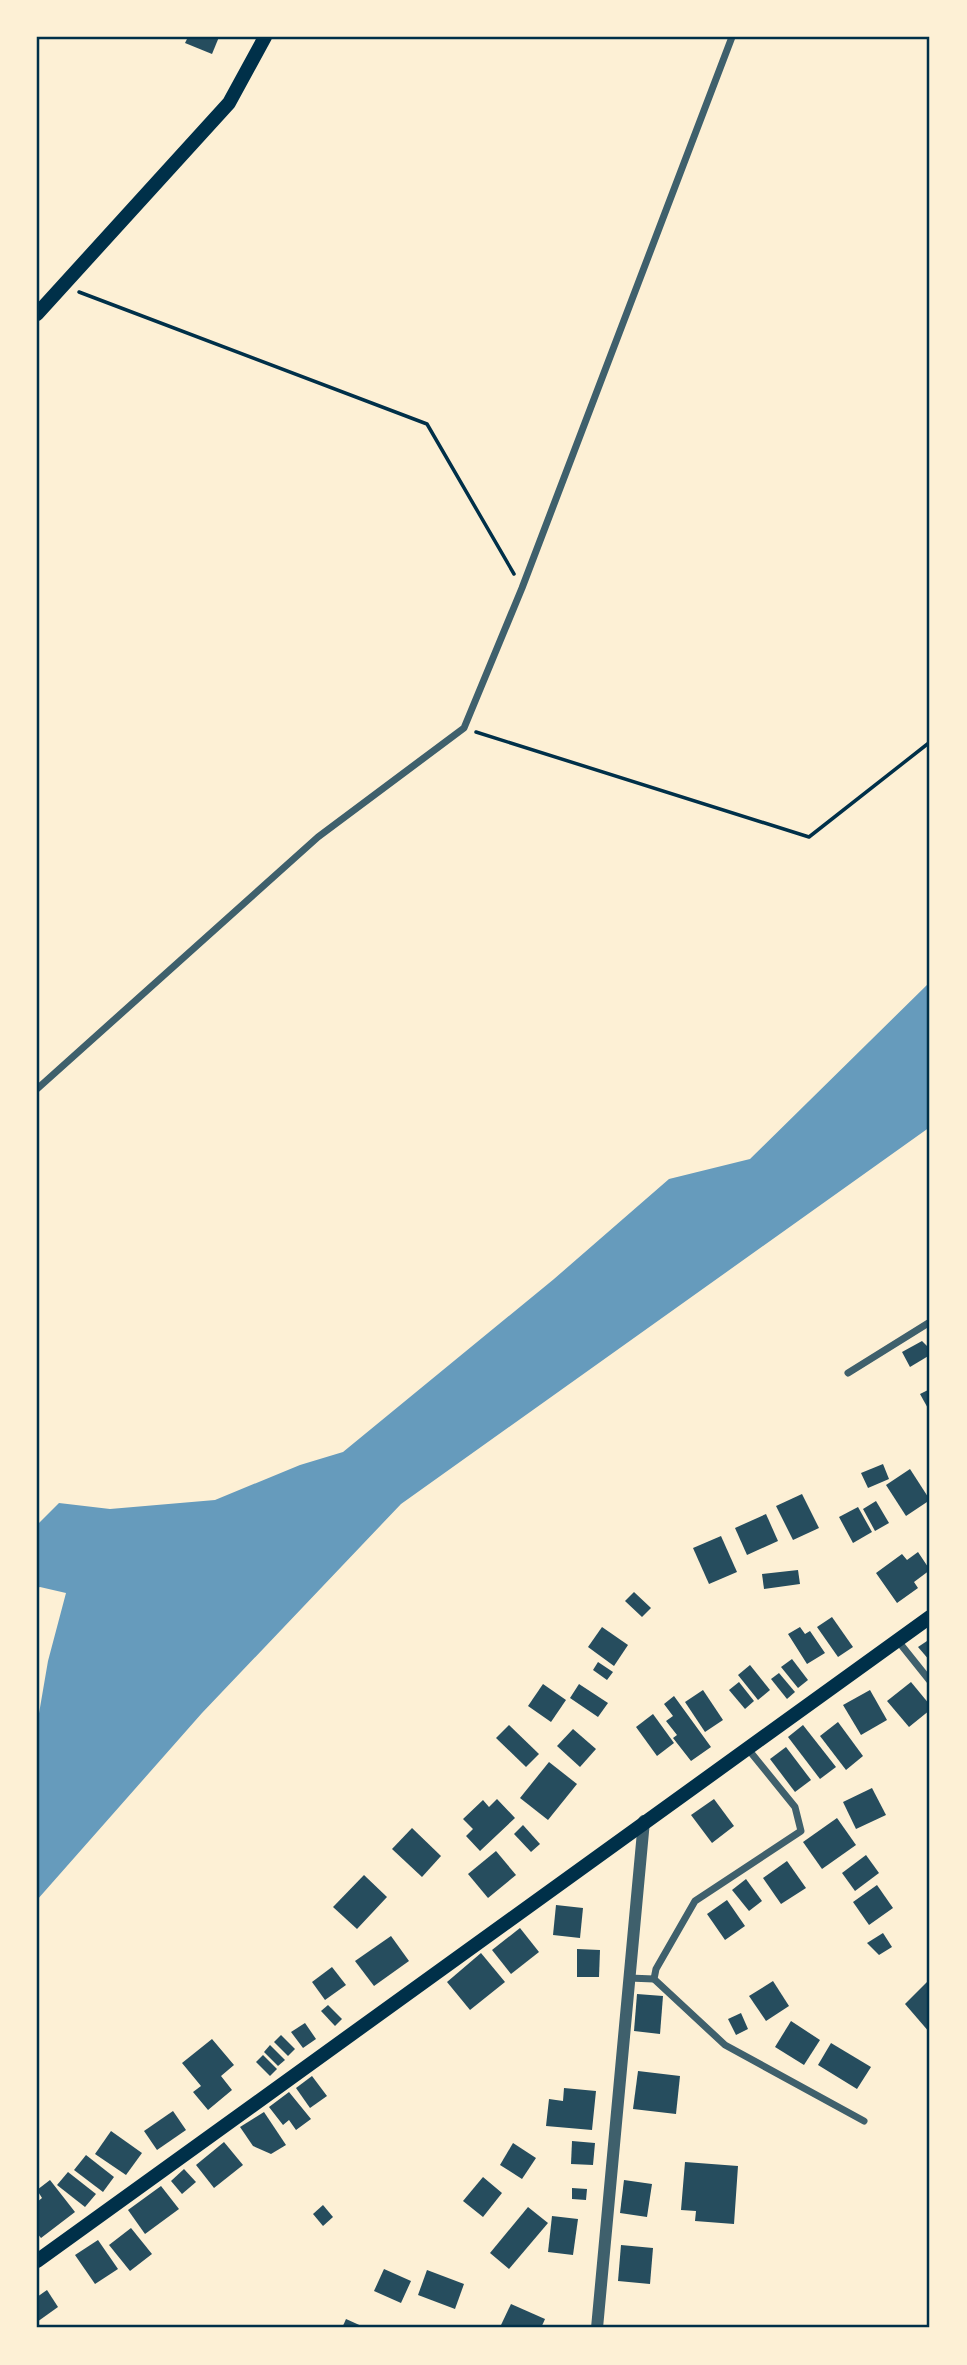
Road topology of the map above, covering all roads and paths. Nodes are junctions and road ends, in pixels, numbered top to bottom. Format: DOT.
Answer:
graph roads {
  1 [pos="265,37"];
  2 [pos="732,37"];
  3 [pos="61,285"];
  4 [pos="37,314"];
  5 [pos="522,587"];
  6 [pos="464,728"];
  7 [pos="930,742"];
  8 [pos="37,1089"];
  9 [pos="930,1321"];
  10 [pos="848,1373"];
  11 [pos="930,1617"];
  12 [pos="898,1641"];
  13 [pos="930,1681"];
  14 [pos="748,1748"];
  15 [pos="644,1821"];
  16 [pos="629,1978"];
  17 [pos="654,1979"];
  18 [pos="864,2121"];
  19 [pos="37,2261"];
  20 [pos="597,2328"];
  1 -- 3 [label="main road"];
  2 -- 5 [label="street"];
  3 -- 4 [label="main road"];
  3 -- 5 [label="path"];
  5 -- 6 [label="street"];
  6 -- 7 [label="path"];
  6 -- 8 [label="street"];
  9 -- 10 [label="street"];
  11 -- 12 [label="main road"];
  12 -- 13 [label="street"];
  12 -- 14 [label="main road"];
  14 -- 15 [label="main road"];
  14 -- 17 [label="street"];
  15 -- 16 [label="street"];
  15 -- 19 [label="main road"];
  16 -- 17 [label="street"];
  16 -- 20 [label="street"];
  17 -- 18 [label="street"];
}
